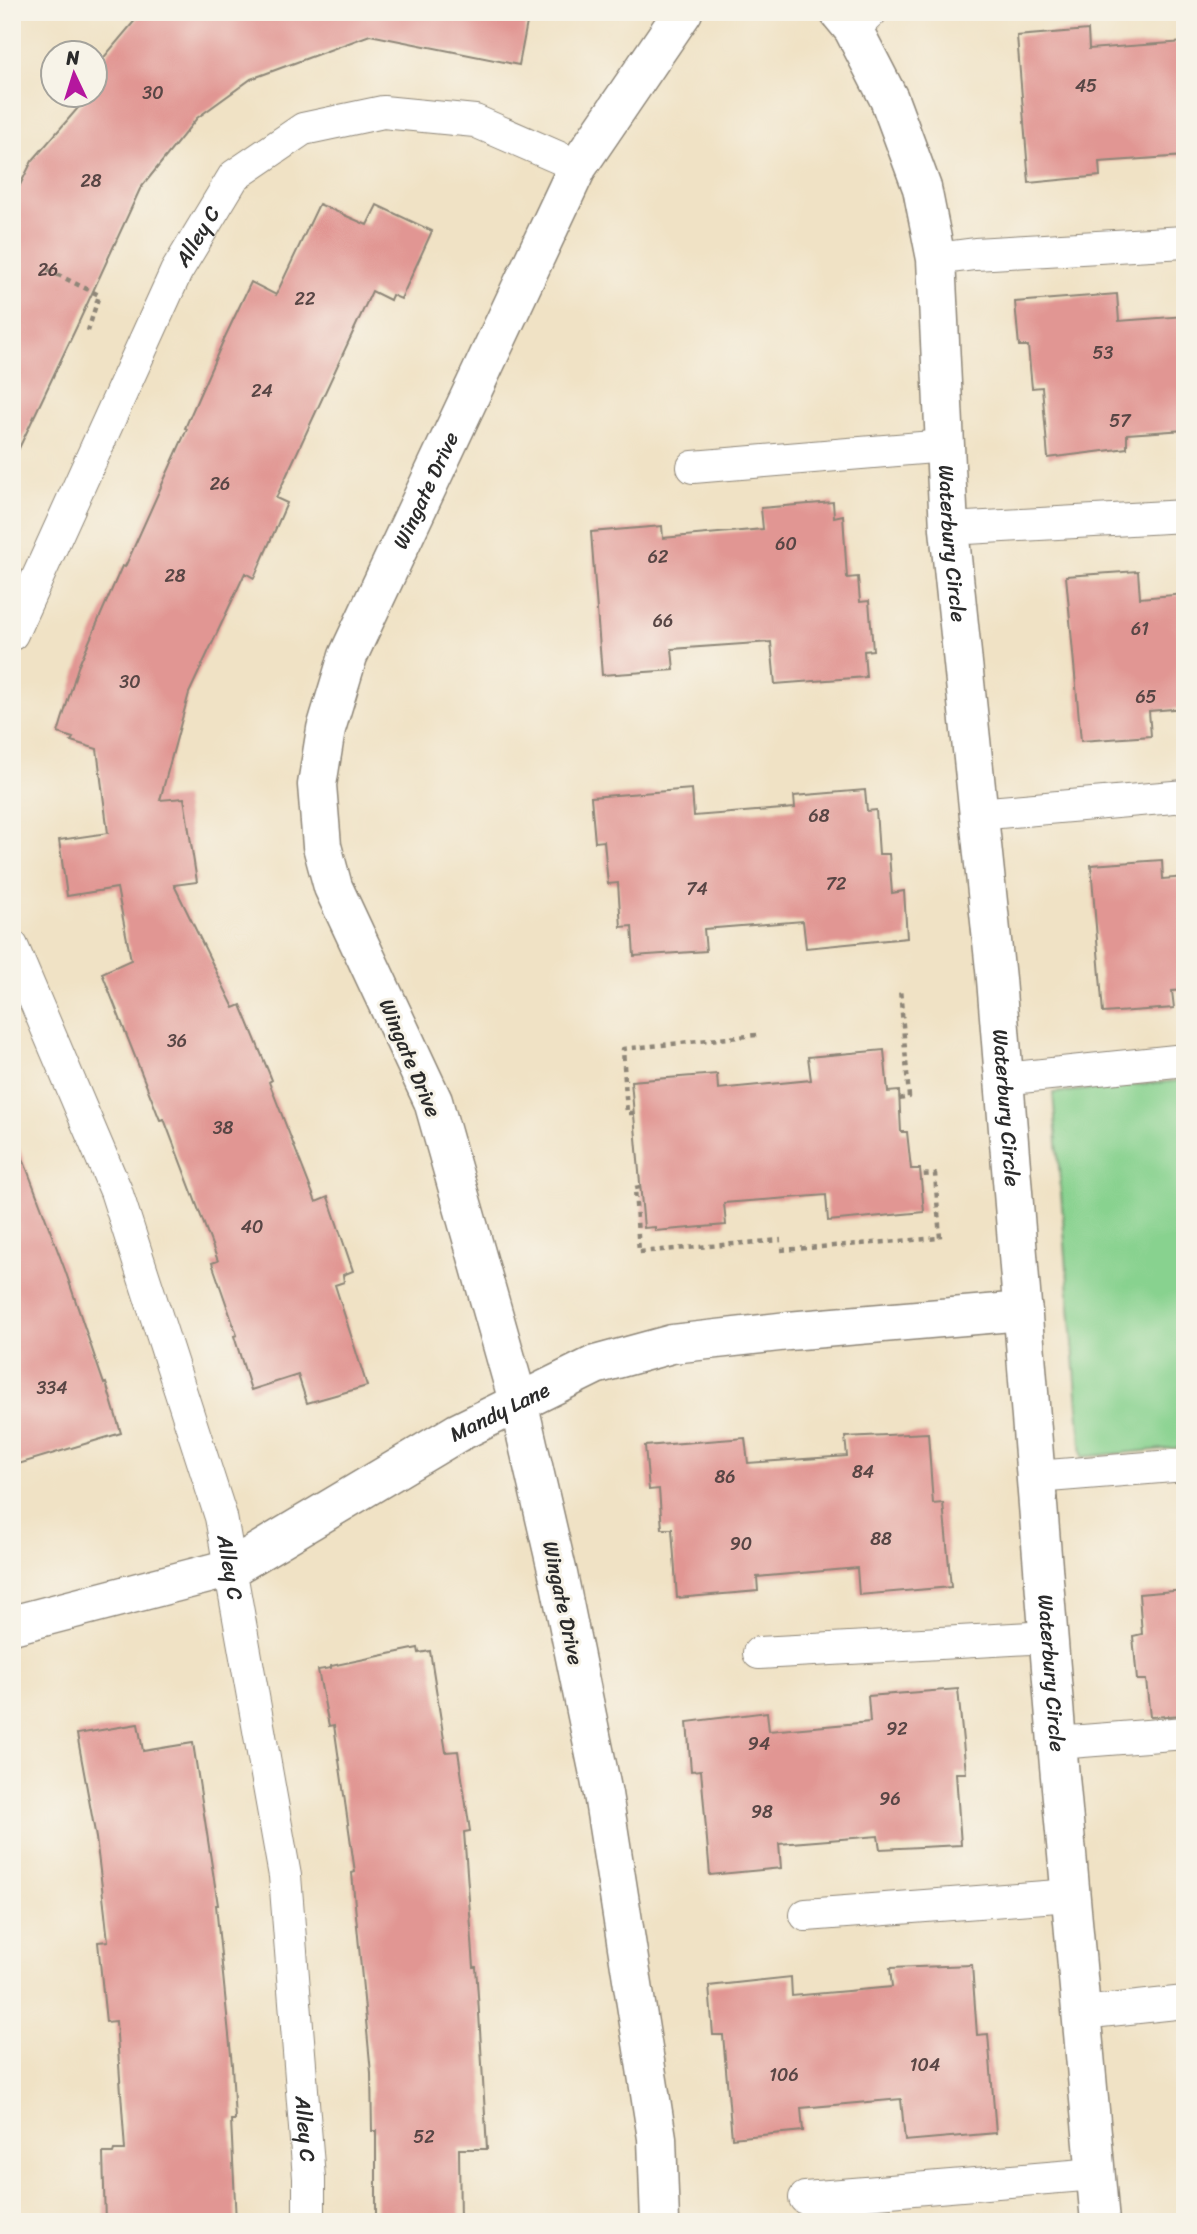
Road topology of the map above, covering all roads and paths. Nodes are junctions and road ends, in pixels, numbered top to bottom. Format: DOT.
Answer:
graph roads {
  1 [pos="683,12"];
  2 [pos="854,18"];
  3 [pos="579,166"];
  4 [pos="1185,242"];
  5 [pos="936,259"];
  6 [pos="48,271"];
  7 [pos="88,331"];
  8 [pos="945,446"];
  9 [pos="693,467"];
  10 [pos="1185,516"];
  11 [pos="949,529"];
  12 [pos="12,634"];
  13 [pos="1185,796"];
  14 [pos="977,814"];
  15 [pos="12,946"];
  16 [pos="900,989"];
  17 [pos="757,1035"];
  18 [pos="1185,1060"];
  19 [pos="1003,1079"];
  20 [pos="899,1099"];
  21 [pos="634,1113"];
  22 [pos="921,1175"];
  23 [pos="640,1187"];
  24 [pos="780,1240"];
  25 [pos="781,1250"];
  26 [pos="1023,1311"];
  27 [pos="519,1401"];
  28 [pos="1185,1465"];
  29 [pos="1036,1477"];
  30 [pos="231,1568"];
  31 [pos="12,1625"];
  32 [pos="1049,1637"];
  33 [pos="759,1653"];
  34 [pos="1185,1734"];
  35 [pos="1057,1743"];
  36 [pos="1072,1895"];
  37 [pos="806,1915"];
  38 [pos="1185,2002"];
  39 [pos="1082,2013"];
  40 [pos="1096,2174"];
  41 [pos="805,2198"];
  42 [pos="309,2222"];
  43 [pos="660,2222"];
  44 [pos="1100,2222"];
  1 -- 3 [label="street, Wingate Drive"];
  2 -- 5 [label="street, Waterbury Circle"];
  3 -- 12 [label="lane, Alley C"];
  3 -- 27 [label="street, Wingate Drive"];
  4 -- 5 [label="lane"];
  5 -- 8 [label="street, Waterbury Circle"];
  6 -- 7 [label="path"];
  8 -- 9 [label="lane"];
  8 -- 11 [label="street, Waterbury Circle"];
  10 -- 11 [label="lane"];
  11 -- 14 [label="street, Waterbury Circle"];
  13 -- 14 [label="lane"];
  14 -- 19 [label="street, Waterbury Circle"];
  15 -- 30 [label="lane, Alley C"];
  16 -- 20 [label="path"];
  17 -- 21 [label="path"];
  18 -- 19 [label="lane"];
  19 -- 26 [label="street, Waterbury Circle"];
  22 -- 25 [label="path"];
  23 -- 24 [label="path"];
  26 -- 27 [label="street, Mandy Lane"];
  26 -- 29 [label="street, Waterbury Circle"];
  27 -- 30 [label="street, Mandy Lane"];
  27 -- 43 [label="street, Wingate Drive"];
  28 -- 29 [label="lane"];
  29 -- 32 [label="street, Waterbury Circle"];
  30 -- 31 [label="street, Mandy Lane"];
  30 -- 42 [label="lane, Alley C"];
  32 -- 33 [label="lane"];
  32 -- 35 [label="street, Waterbury Circle"];
  34 -- 35 [label="lane"];
  35 -- 36 [label="street, Waterbury Circle"];
  36 -- 37 [label="lane"];
  36 -- 39 [label="street, Waterbury Circle"];
  38 -- 39 [label="lane"];
  39 -- 40 [label="street, Waterbury Circle"];
  40 -- 41 [label="lane"];
  40 -- 44 [label="street, Waterbury Circle"];
}
